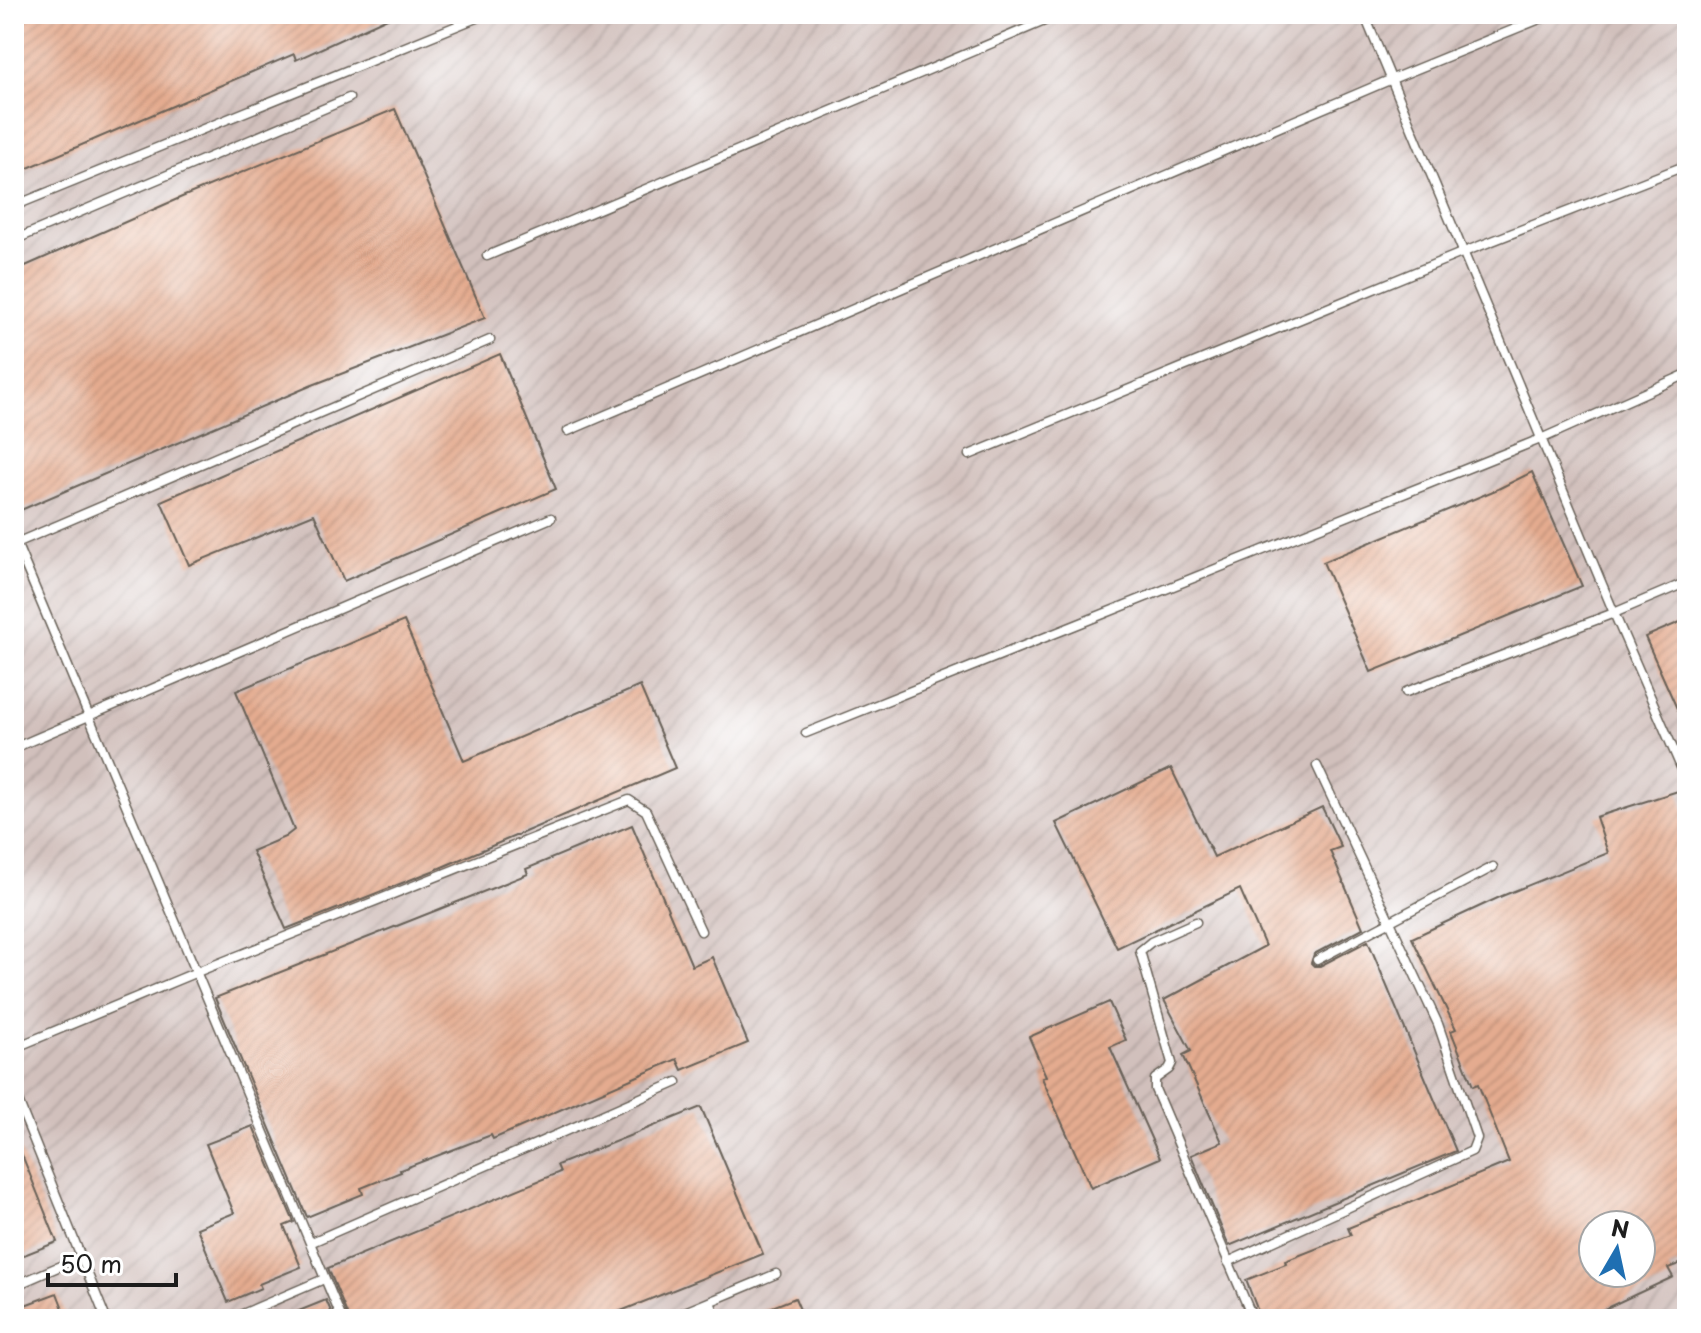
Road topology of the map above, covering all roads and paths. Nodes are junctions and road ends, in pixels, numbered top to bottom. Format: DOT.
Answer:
graph roads {
  1 [pos="486,14"];
  2 [pos="1061,14"];
  3 [pos="1364,14"];
  4 [pos="1552,14"];
  5 [pos="1392,79"];
  6 [pos="349,98"];
  7 [pos="1687,165"];
  8 [pos="14,206"];
  9 [pos="14,240"];
  10 [pos="1464,252"];
  11 [pos="487,256"];
  12 [pos="490,340"];
  13 [pos="1687,374"];
  14 [pos="568,431"];
  15 [pos="1543,438"];
  16 [pos="969,455"];
  17 [pos="551,518"];
  18 [pos="15,542"];
  19 [pos="1687,582"];
  20 [pos="1614,613"];
  21 [pos="1406,692"];
  22 [pos="89,716"];
  23 [pos="806,733"];
  24 [pos="14,748"];
  25 [pos="1317,766"];
  26 [pos="1687,779"];
  27 [pos="1493,867"];
  28 [pos="1390,921"];
  29 [pos="1196,922"];
  30 [pos="701,931"];
  31 [pos="1317,960"];
  32 [pos="197,972"];
  33 [pos="14,1048"];
  34 [pos="677,1082"];
  35 [pos="14,1091"];
  36 [pos="312,1242"];
  37 [pos="81,1257"];
  38 [pos="1228,1262"];
  39 [pos="776,1274"];
  40 [pos="324,1279"];
  41 [pos="14,1286"];
  42 [pos="710,1302"];
  43 [pos="106,1319"];
  44 [pos="231,1319"];
  45 [pos="342,1319"];
  46 [pos="668,1319"];
  47 [pos="717,1319"];
  48 [pos="1253,1319"];
  1 -- 8 [label="lane"];
  2 -- 11 [label="lane"];
  3 -- 5 [label="lane"];
  4 -- 5 [label="lane"];
  5 -- 10 [label="lane"];
  5 -- 14 [label="lane"];
  6 -- 9 [label="lane"];
  7 -- 10 [label="lane"];
  10 -- 15 [label="lane"];
  10 -- 16 [label="lane"];
  12 -- 18 [label="lane"];
  13 -- 15 [label="lane"];
  15 -- 20 [label="lane"];
  15 -- 23 [label="lane"];
  17 -- 22 [label="lane"];
  18 -- 22 [label="lane"];
  19 -- 20 [label="lane"];
  20 -- 21 [label="lane"];
  20 -- 26 [label="lane"];
  22 -- 24 [label="lane"];
  22 -- 32 [label="lane"];
  25 -- 28 [label="lane"];
  27 -- 28 [label="lane"];
  28 -- 31 [label="lane"];
  28 -- 38 [label="lane"];
  29 -- 38 [label="lane"];
  30 -- 32 [label="lane"];
  32 -- 33 [label="lane"];
  32 -- 36 [label="lane"];
  34 -- 36 [label="lane"];
  35 -- 37 [label="lane"];
  36 -- 40 [label="lane"];
  37 -- 41 [label="lane"];
  37 -- 43 [label="lane"];
  38 -- 48 [label="lane"];
  39 -- 42 [label="lane"];
  40 -- 44 [label="lane"];
  40 -- 45 [label="lane"];
  42 -- 46 [label="lane"];
  42 -- 47 [label="lane"];
}
